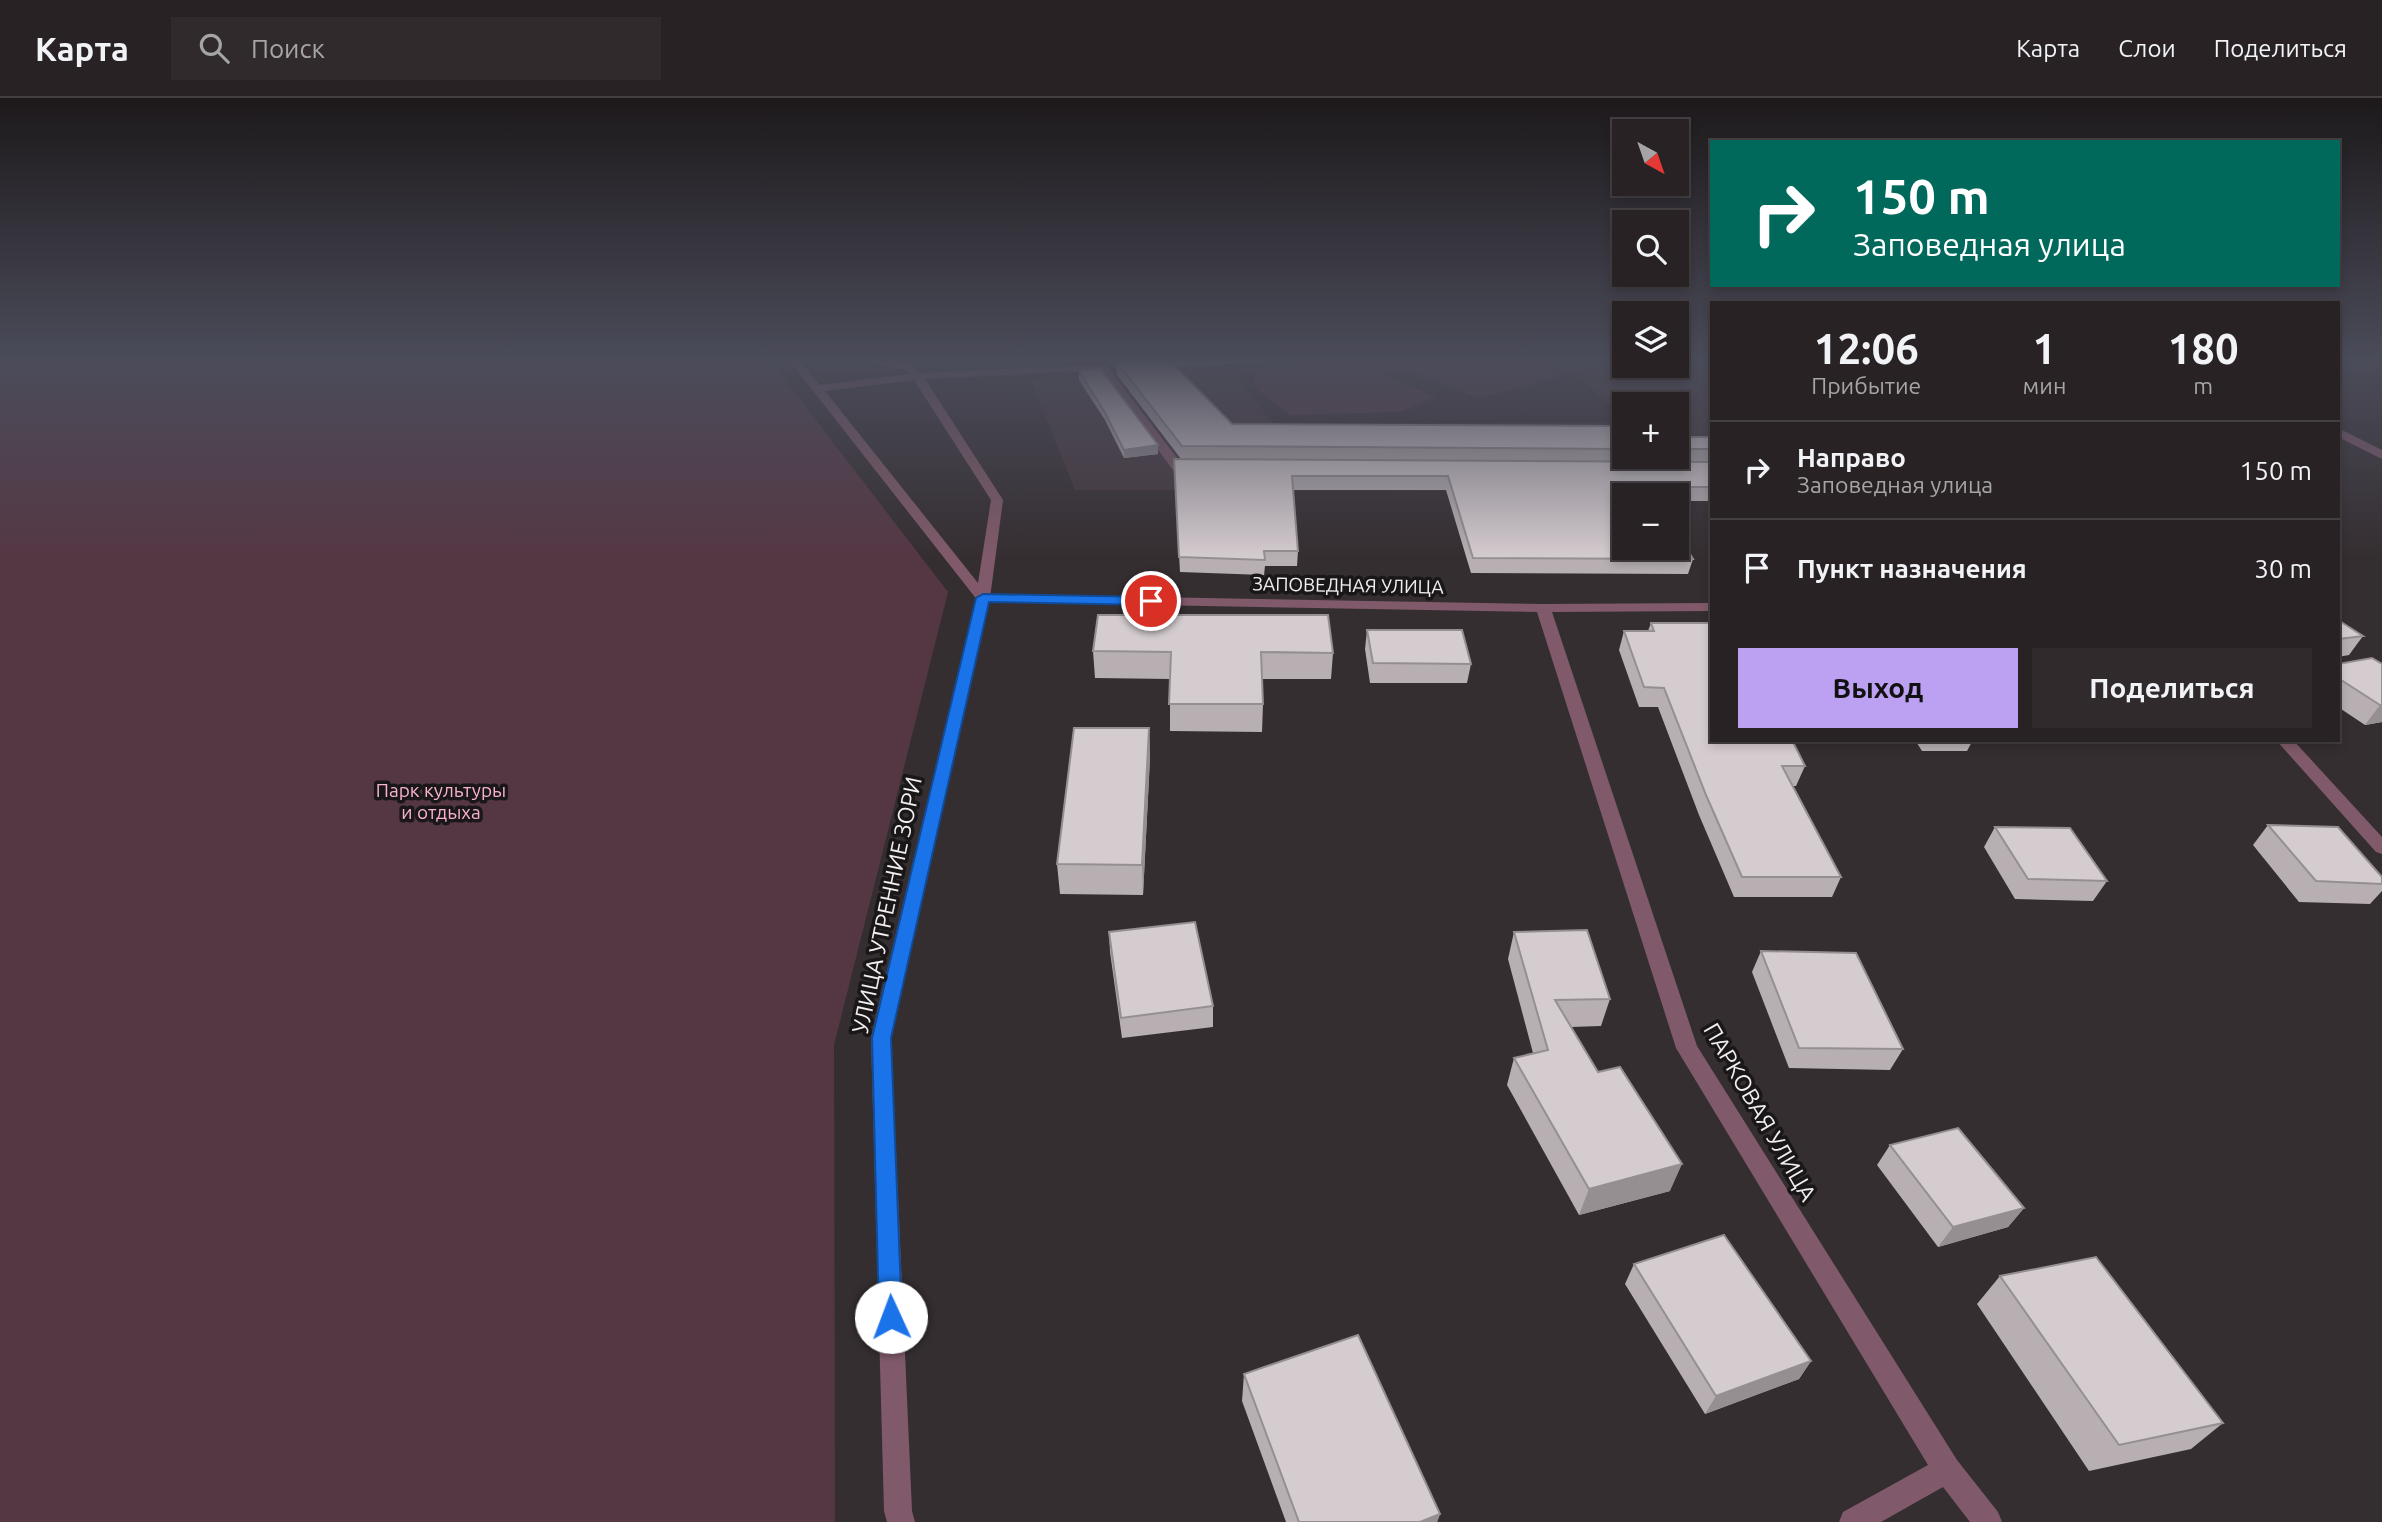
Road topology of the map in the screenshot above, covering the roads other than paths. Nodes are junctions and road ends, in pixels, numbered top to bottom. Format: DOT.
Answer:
graph roads {
  1 [pos="846,425"];
  2 [pos="950,425"];
  3 [pos="1146,425"];
  4 [pos="2340,433"];
  5 [pos="2382,455"];
  6 [pos="1205,468"];
  7 [pos="983,598"];
  8 [pos="1710,607"];
  9 [pos="1543,608"];
  10 [pos="2286,742"];
  11 [pos="2382,848"];
  12 [pos="1947,1471"];
  13 [pos="901,1522"];
  14 [pos="1853,1522"];
  15 [pos="1988,1522"];
  1 -- 7 [label="street"];
  2 -- 7 [label="street, УЛИЦА УТРЕННИЕ ЗОРИ"];
  3 -- 6 [label="street"];
  4 -- 5 [label="street"];
  7 -- 9 [label="street, ЗАПОВЕДНАЯ УЛИЦА"];
  7 -- 13 [label="street, УЛИЦА УТРЕННИЕ ЗОРИ"];
  8 -- 9 [label="street, ЗАПОВЕДНАЯ УЛИЦА"];
  9 -- 12 [label="street, ПАРКОВАЯ УЛИЦА"];
  10 -- 11 [label="street"];
  12 -- 14 [label="street"];
  12 -- 15 [label="street, ПАРКОВАЯ УЛИЦА"];
}
